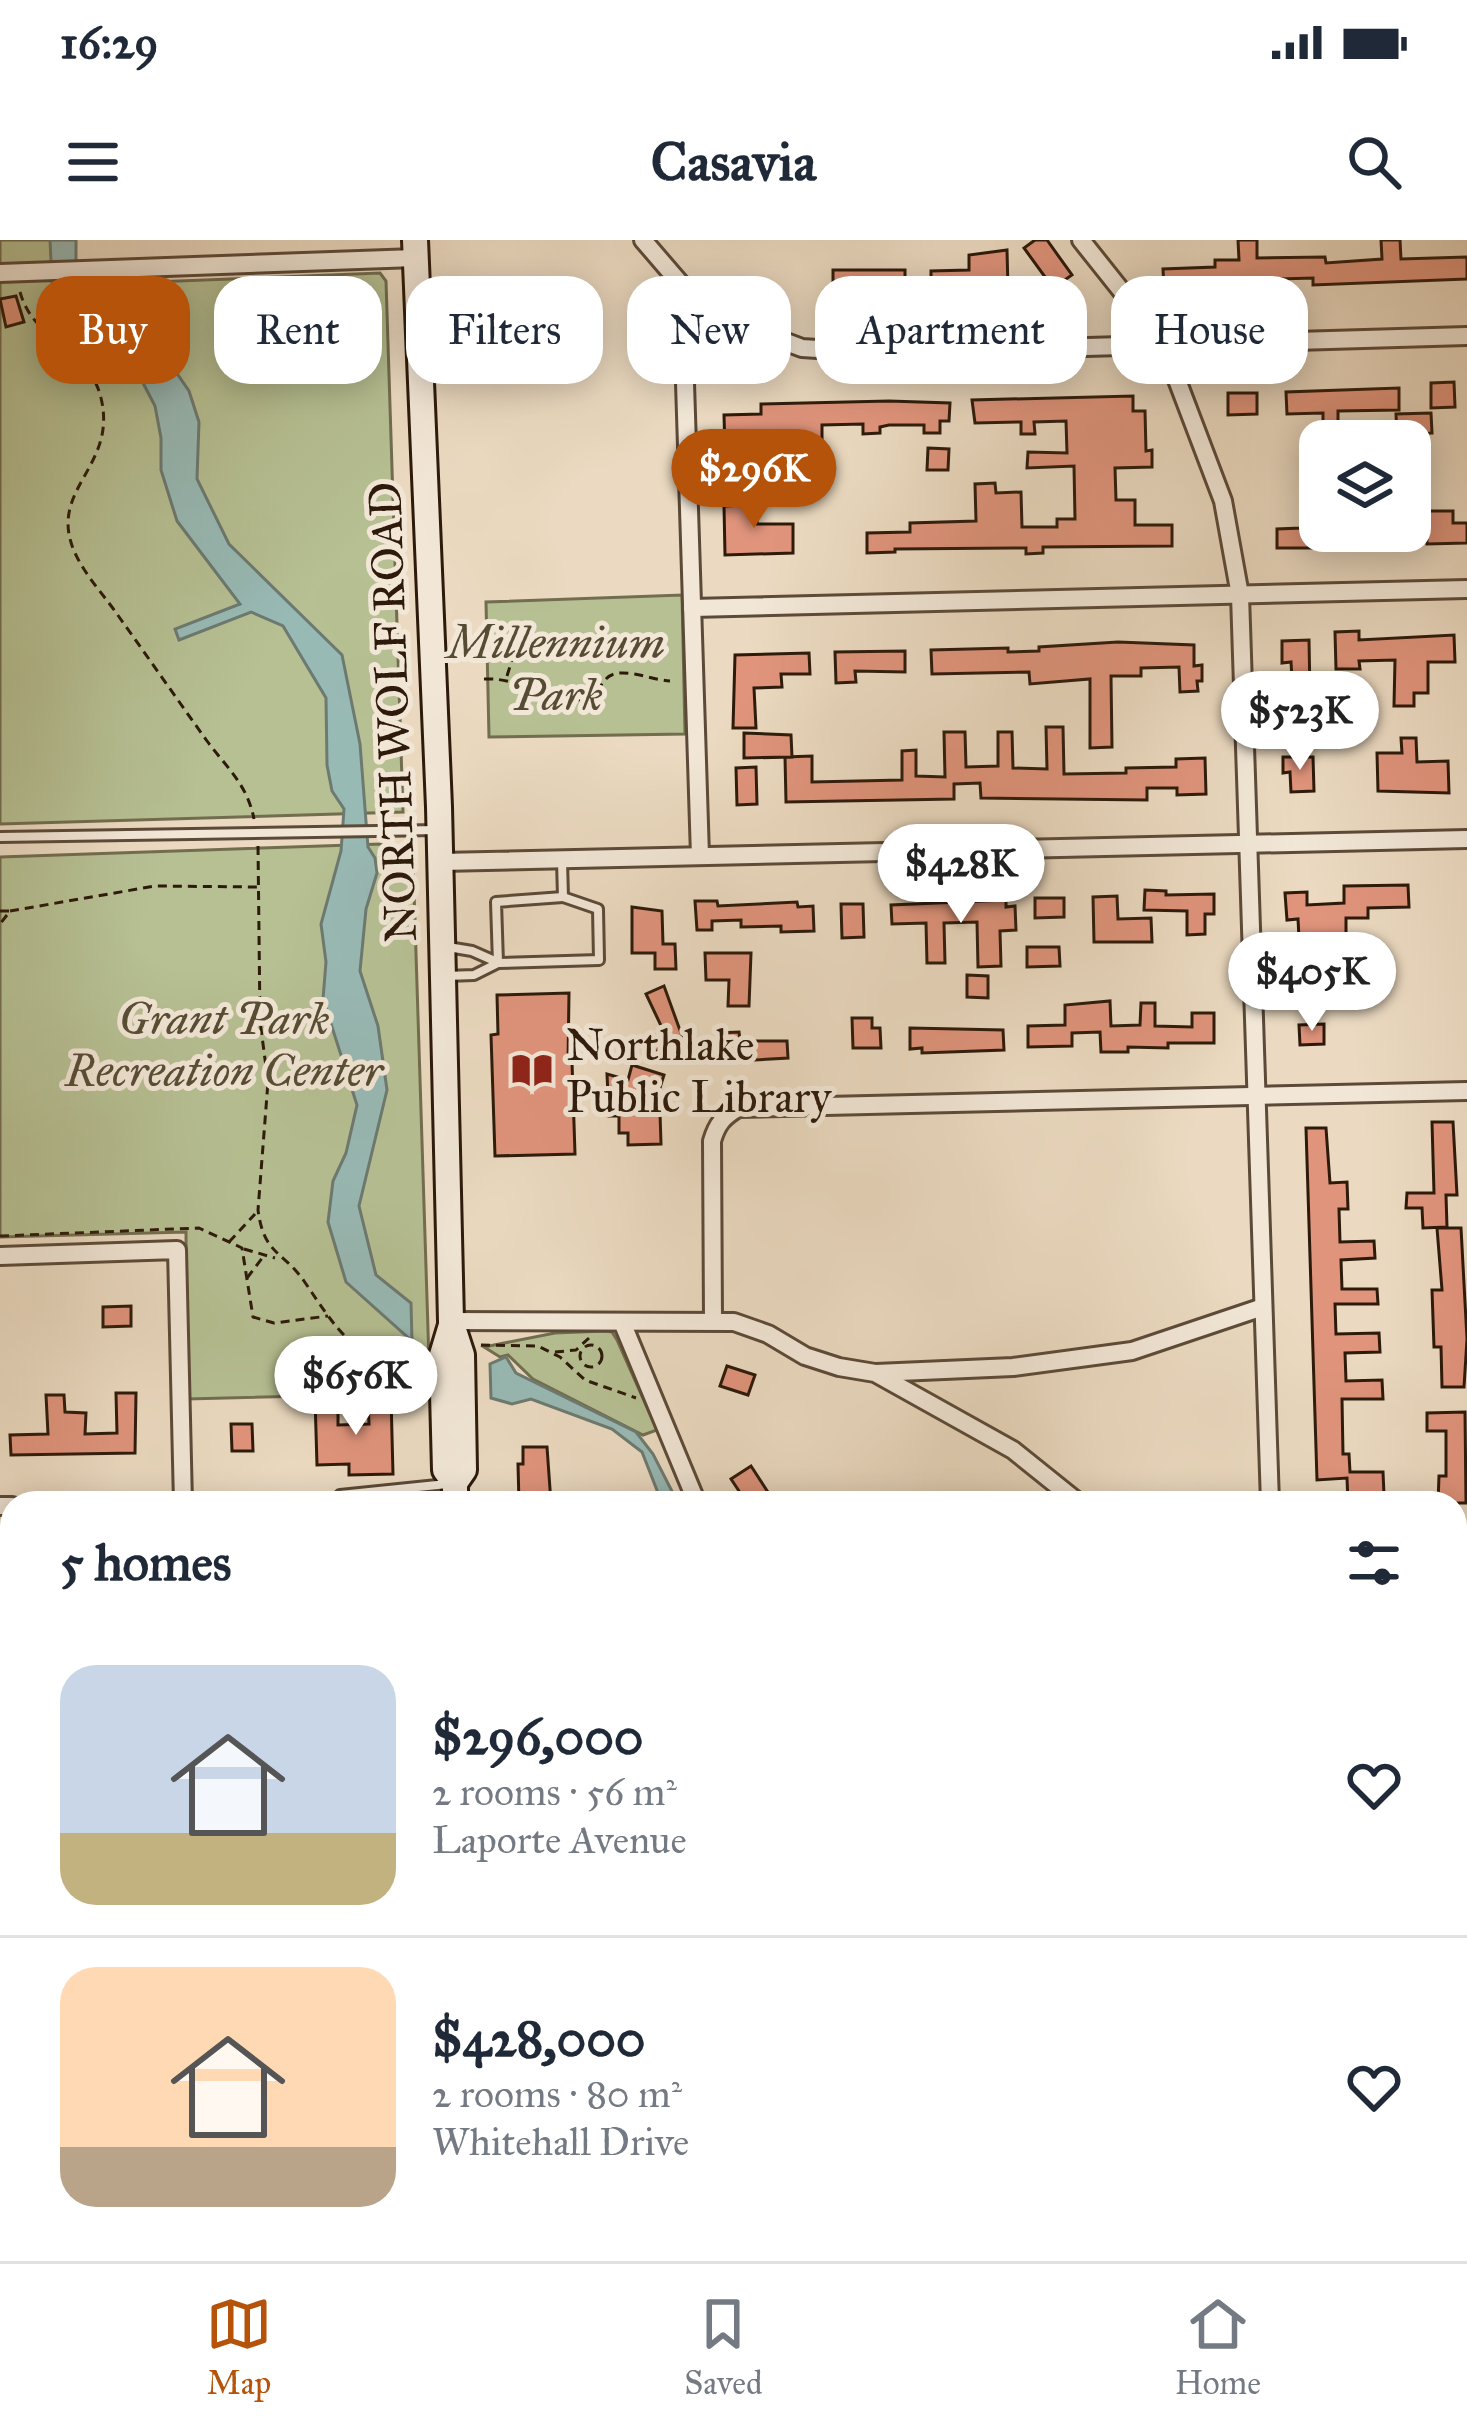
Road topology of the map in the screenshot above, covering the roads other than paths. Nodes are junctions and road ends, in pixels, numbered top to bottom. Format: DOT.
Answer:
graph roads {
  1 [pos="643,240"];
  2 [pos="1081,240"];
  3 [pos="415,249"];
  4 [pos="7,273"];
  5 [pos="674,276"];
  6 [pos="1111,278"];
  7 [pos="1467,336"];
  8 [pos="1308,340"];
  9 [pos="791,344"];
  10 [pos="1111,345"];
  11 [pos="685,384"];
  12 [pos="1179,384"];
  13 [pos="1467,589"];
  14 [pos="1240,596"];
  15 [pos="692,608"];
  16 [pos="439,830"];
  17 [pos="0,836"];
  18 [pos="1467,839"];
  19 [pos="1248,844"];
  20 [pos="700,856"];
  21 [pos="562,860"];
  22 [pos="441,862"];
  23 [pos="563,897"];
  24 [pos="442,946"];
  25 [pos="498,963"];
  26 [pos="444,976"];
  27 [pos="1467,1091"];
  28 [pos="1256,1096"];
  29 [pos="0,1256"];
  30 [pos="1263,1307"];
  31 [pos="713,1319"];
  32 [pos="614,1322"];
  33 [pos="451,1323"];
  34 [pos="875,1373"];
  35 [pos="182,1491"];
  36 [pos="381,1491"];
  37 [pos="428,1491"];
  38 [pos="456,1491"];
  39 [pos="692,1491"];
  40 [pos="1064,1491"];
  41 [pos="1270,1491"];
  1 -- 5 [label="street"];
  2 -- 6 [label="street"];
  3 -- 4 [label="street"];
  3 -- 16 [label="main road, NORTH WOLF ROAD"];
  7 -- 8 [label="street"];
  9 -- 10 [label="street"];
  11 -- 15 [label="street"];
  12 -- 14 [label="street"];
  13 -- 14 [label="street"];
  14 -- 15 [label="street"];
  14 -- 19 [label="street"];
  15 -- 20 [label="street"];
  16 -- 17 [label="lane"];
  16 -- 22 [label="main road, NORTH WOLF ROAD"];
  18 -- 19 [label="street"];
  19 -- 20 [label="street"];
  19 -- 28 [label="street"];
  20 -- 21 [label="street"];
  21 -- 22 [label="street"];
  21 -- 23 [label="lane"];
  22 -- 24 [label="main road, NORTH WOLF ROAD"];
  23 -- 25 [label="lane"];
  23 -- 25 [label="lane"];
  24 -- 25 [label="lane"];
  24 -- 26 [label="main road, NORTH WOLF ROAD"];
  25 -- 26 [label="lane"];
  26 -- 33 [label="main road, NORTH WOLF ROAD"];
  27 -- 28 [label="street"];
  28 -- 30 [label="street"];
  28 -- 31 [label="street"];
  29 -- 35 [label="street"];
  30 -- 34 [label="street"];
  30 -- 41 [label="street"];
  31 -- 32 [label="street"];
  31 -- 34 [label="street"];
  32 -- 33 [label="street"];
  32 -- 39 [label="street"];
  33 -- 38 [label="main road, NORTH WOLF ROAD"];
  34 -- 40 [label="street"];
  36 -- 37 [label="lane"];
}
